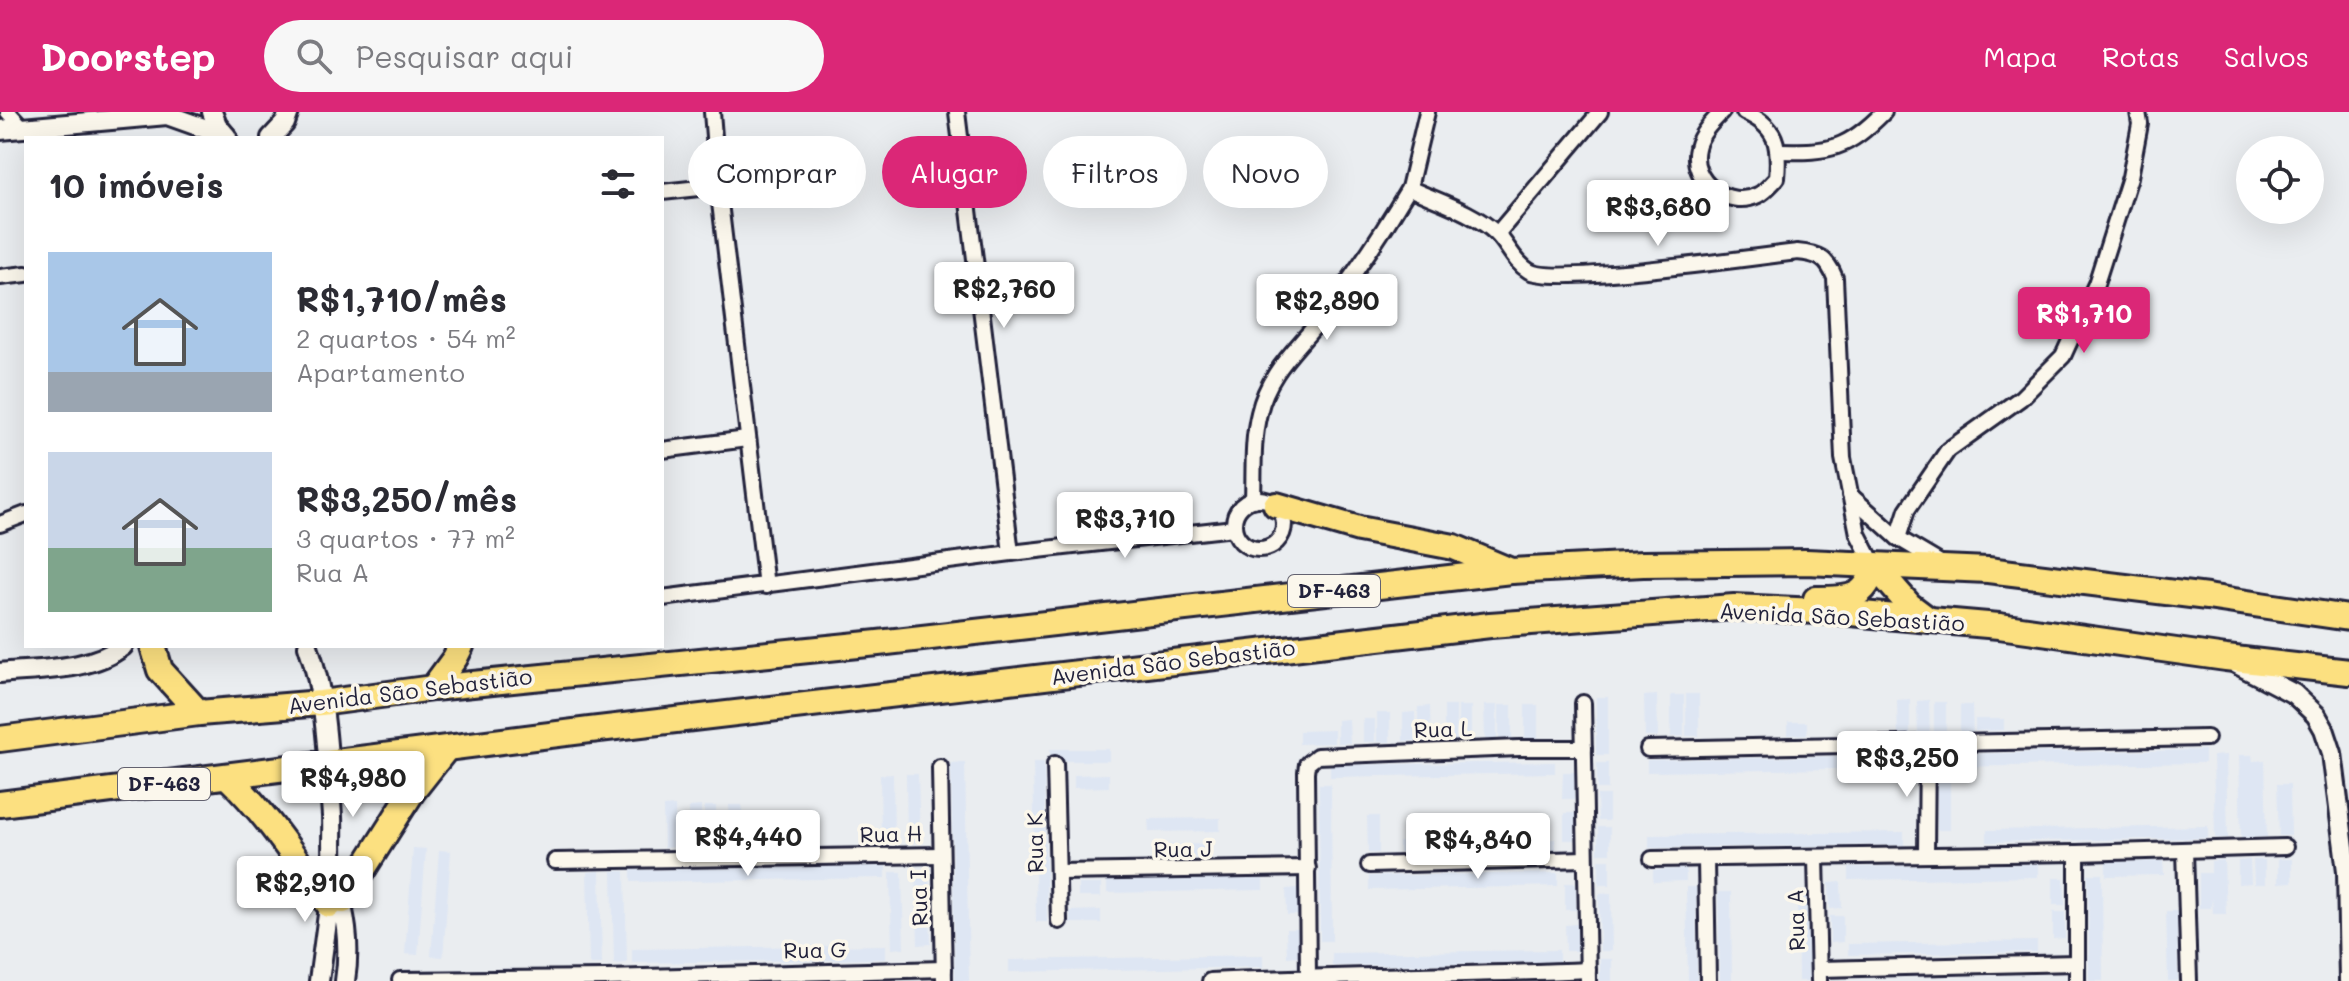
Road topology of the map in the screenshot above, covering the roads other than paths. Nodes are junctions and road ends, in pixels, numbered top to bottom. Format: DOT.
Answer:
graph roads {
  1 [pos="8,112"];
  2 [pos="212,112"];
  3 [pos="306,112"];
  4 [pos="712,112"];
  5 [pos="957,112"];
  6 [pos="1427,112"];
  7 [pos="1600,112"];
  8 [pos="1722,112"];
  9 [pos="1744,112"];
  10 [pos="1884,112"];
  11 [pos="2138,112"];
  12 [pos="287,117"];
  13 [pos="23,128"];
  14 [pos="0,130"];
  15 [pos="225,136"];
  16 [pos="227,136"];
  17 [pos="273,136"];
  18 [pos="714,136"];
  19 [pos="1779,151"];
  20 [pos="1409,188"];
  21 [pos="688,189"];
  22 [pos="664,192"];
  23 [pos="721,208"];
  24 [pos="1497,234"];
  25 [pos="0,277"];
  26 [pos="24,278"];
  27 [pos="747,439"];
  28 [pos="664,450"];
  29 [pos="1850,495"];
  30 [pos="1265,502"];
  31 [pos="24,515"];
  32 [pos="0,524"];
  33 [pos="1234,528"];
  34 [pos="1898,538"];
  35 [pos="1011,553"];
  36 [pos="1874,565"];
  37 [pos="1949,569"];
  38 [pos="1511,571"];
  39 [pos="766,586"];
  40 [pos="664,598"];
  41 [pos="1734,607"];
  42 [pos="2349,618"];
  43 [pos="1929,620"];
  44 [pos="121,648"];
  45 [pos="154,648"];
  46 [pos="309,648"];
  47 [pos="321,648"];
  48 [pos="460,648"];
  49 [pos="2226,658"];
  50 [pos="317,670"];
  51 [pos="2349,672"];
  52 [pos="0,673"];
  53 [pos="433,688"];
  54 [pos="321,703"];
  55 [pos="1583,703"];
  56 [pos="199,713"];
  57 [pos="2207,738"];
  58 [pos="0,739"];
  59 [pos="1927,744"];
  60 [pos="1584,748"];
  61 [pos="446,749"];
  62 [pos="1648,749"];
  63 [pos="328,763"];
  64 [pos="1055,764"];
  65 [pos="940,767"];
  66 [pos="227,776"];
  67 [pos="0,804"];
  68 [pos="2285,847"];
  69 [pos="2185,850"];
  70 [pos="2077,853"];
  71 [pos="1926,854"];
  72 [pos="940,855"];
  73 [pos="1816,858"];
  74 [pos="1585,859"];
  75 [pos="1652,859"];
  76 [pos="1706,860"];
  77 [pos="555,861"];
  78 [pos="1369,865"];
  79 [pos="1308,868"];
  80 [pos="2348,869"];
  81 [pos="1058,872"];
  82 [pos="336,903"];
  83 [pos="1059,921"];
  84 [pos="2077,963"];
  85 [pos="944,975"];
  86 [pos="1819,975"];
  87 [pos="834,976"];
  88 [pos="1588,976"];
  89 [pos="1308,977"];
  90 [pos="721,978"];
  91 [pos="1477,978"];
  92 [pos="400,980"];
  93 [pos="319,981"];
  94 [pos="345,981"];
  95 [pos="1210,981"];
  96 [pos="1708,981"];
  97 [pos="2077,981"];
  98 [pos="2189,981"];
  99 [pos="2349,981"];
  1 -- 13 [label="street"];
  2 -- 16 [label="street"];
  3 -- 12 [label="street"];
  4 -- 18 [label="street"];
  5 -- 35 [label="street"];
  6 -- 20 [label="street"];
  7 -- 24 [label="street"];
  8 -- 19 [label="street"];
  9 -- 19 [label="street"];
  10 -- 19 [label="street"];
  11 -- 34 [label="street"];
  12 -- 17 [label="street"];
  13 -- 14 [label="street"];
  13 -- 15 [label="street"];
  20 -- 24 [label="street"];
  20 -- 30 [label="street"];
  21 -- 22 [label="street"];
  23 -- 27 [label="street"];
  24 -- 29 [label="street"];
  25 -- 26 [label="street"];
  27 -- 28 [label="street"];
  27 -- 39 [label="street"];
  29 -- 34 [label="street"];
  29 -- 36 [label="street"];
  30 -- 33 [label="street"];
  30 -- 33 [label="street"];
  30 -- 38 [label="main road"];
  31 -- 32 [label="street"];
  33 -- 35 [label="street"];
  34 -- 37 [label="street"];
  35 -- 39 [label="street"];
  36 -- 37 [label="main road, Avenida São Sebastião / DF-463"];
  36 -- 38 [label="main road, Avenida São Sebastião / DF-463"];
  36 -- 41 [label="main road"];
  36 -- 43 [label="main road"];
  37 -- 42 [label="main road, Avenida São Sebastião / DF-463"];
  38 -- 53 [label="main road, Avenida São Sebastião / DF-463"];
  39 -- 40 [label="street"];
  41 -- 43 [label="main road, Avenida São Sebastião / DF-463"];
  41 -- 61 [label="main road, Avenida São Sebastião / DF-463"];
  43 -- 49 [label="main road, Avenida São Sebastião / DF-463"];
  44 -- 52 [label="street"];
  45 -- 56 [label="main road"];
  46 -- 50 [label="street"];
  47 -- 50 [label="street"];
  48 -- 53 [label="main road"];
  49 -- 51 [label="main road, Avenida São Sebastião / DF-463"];
  49 -- 80 [label="street"];
  50 -- 54 [label="street"];
  53 -- 54 [label="main road, Avenida São Sebastião / DF-463"];
  54 -- 56 [label="main road, Avenida São Sebastião / DF-463"];
  54 -- 63 [label="street"];
  55 -- 60 [label="street"];
  56 -- 58 [label="main road, Avenida São Sebastião / DF-463"];
  57 -- 59 [label="street"];
  59 -- 62 [label="street"];
  59 -- 71 [label="street"];
  60 -- 74 [label="street"];
  60 -- 79 [label="street, Rua L"];
  61 -- 63 [label="main road, Avenida São Sebastião / DF-463"];
  61 -- 82 [label="main road"];
  63 -- 66 [label="main road, Avenida São Sebastião / DF-463"];
  63 -- 82 [label="street"];
  64 -- 81 [label="street, Rua K"];
  65 -- 72 [label="street, Rua I"];
  66 -- 67 [label="main road, Avenida São Sebastião / DF-463"];
  66 -- 82 [label="main road"];
  68 -- 69 [label="street"];
  69 -- 70 [label="street"];
  69 -- 98 [label="street"];
  70 -- 71 [label="street"];
  70 -- 84 [label="street"];
  71 -- 73 [label="street"];
  72 -- 77 [label="street, Rua H"];
  72 -- 85 [label="street, Rua I"];
  73 -- 76 [label="street"];
  73 -- 86 [label="street, Rua A"];
  74 -- 78 [label="street"];
  74 -- 88 [label="street"];
  75 -- 76 [label="street"];
  76 -- 96 [label="street"];
  79 -- 81 [label="street, Rua J"];
  79 -- 89 [label="street"];
  80 -- 99 [label="street"];
  81 -- 83 [label="street, Rua K"];
  82 -- 93 [label="street"];
  82 -- 94 [label="street"];
  84 -- 86 [label="street"];
  84 -- 97 [label="street"];
  85 -- 87 [label="street, Rua G"];
  87 -- 90 [label="street, Rua G"];
  88 -- 91 [label="street"];
  89 -- 91 [label="street"];
  89 -- 95 [label="street"];
  90 -- 92 [label="street, Rua G"];
}
